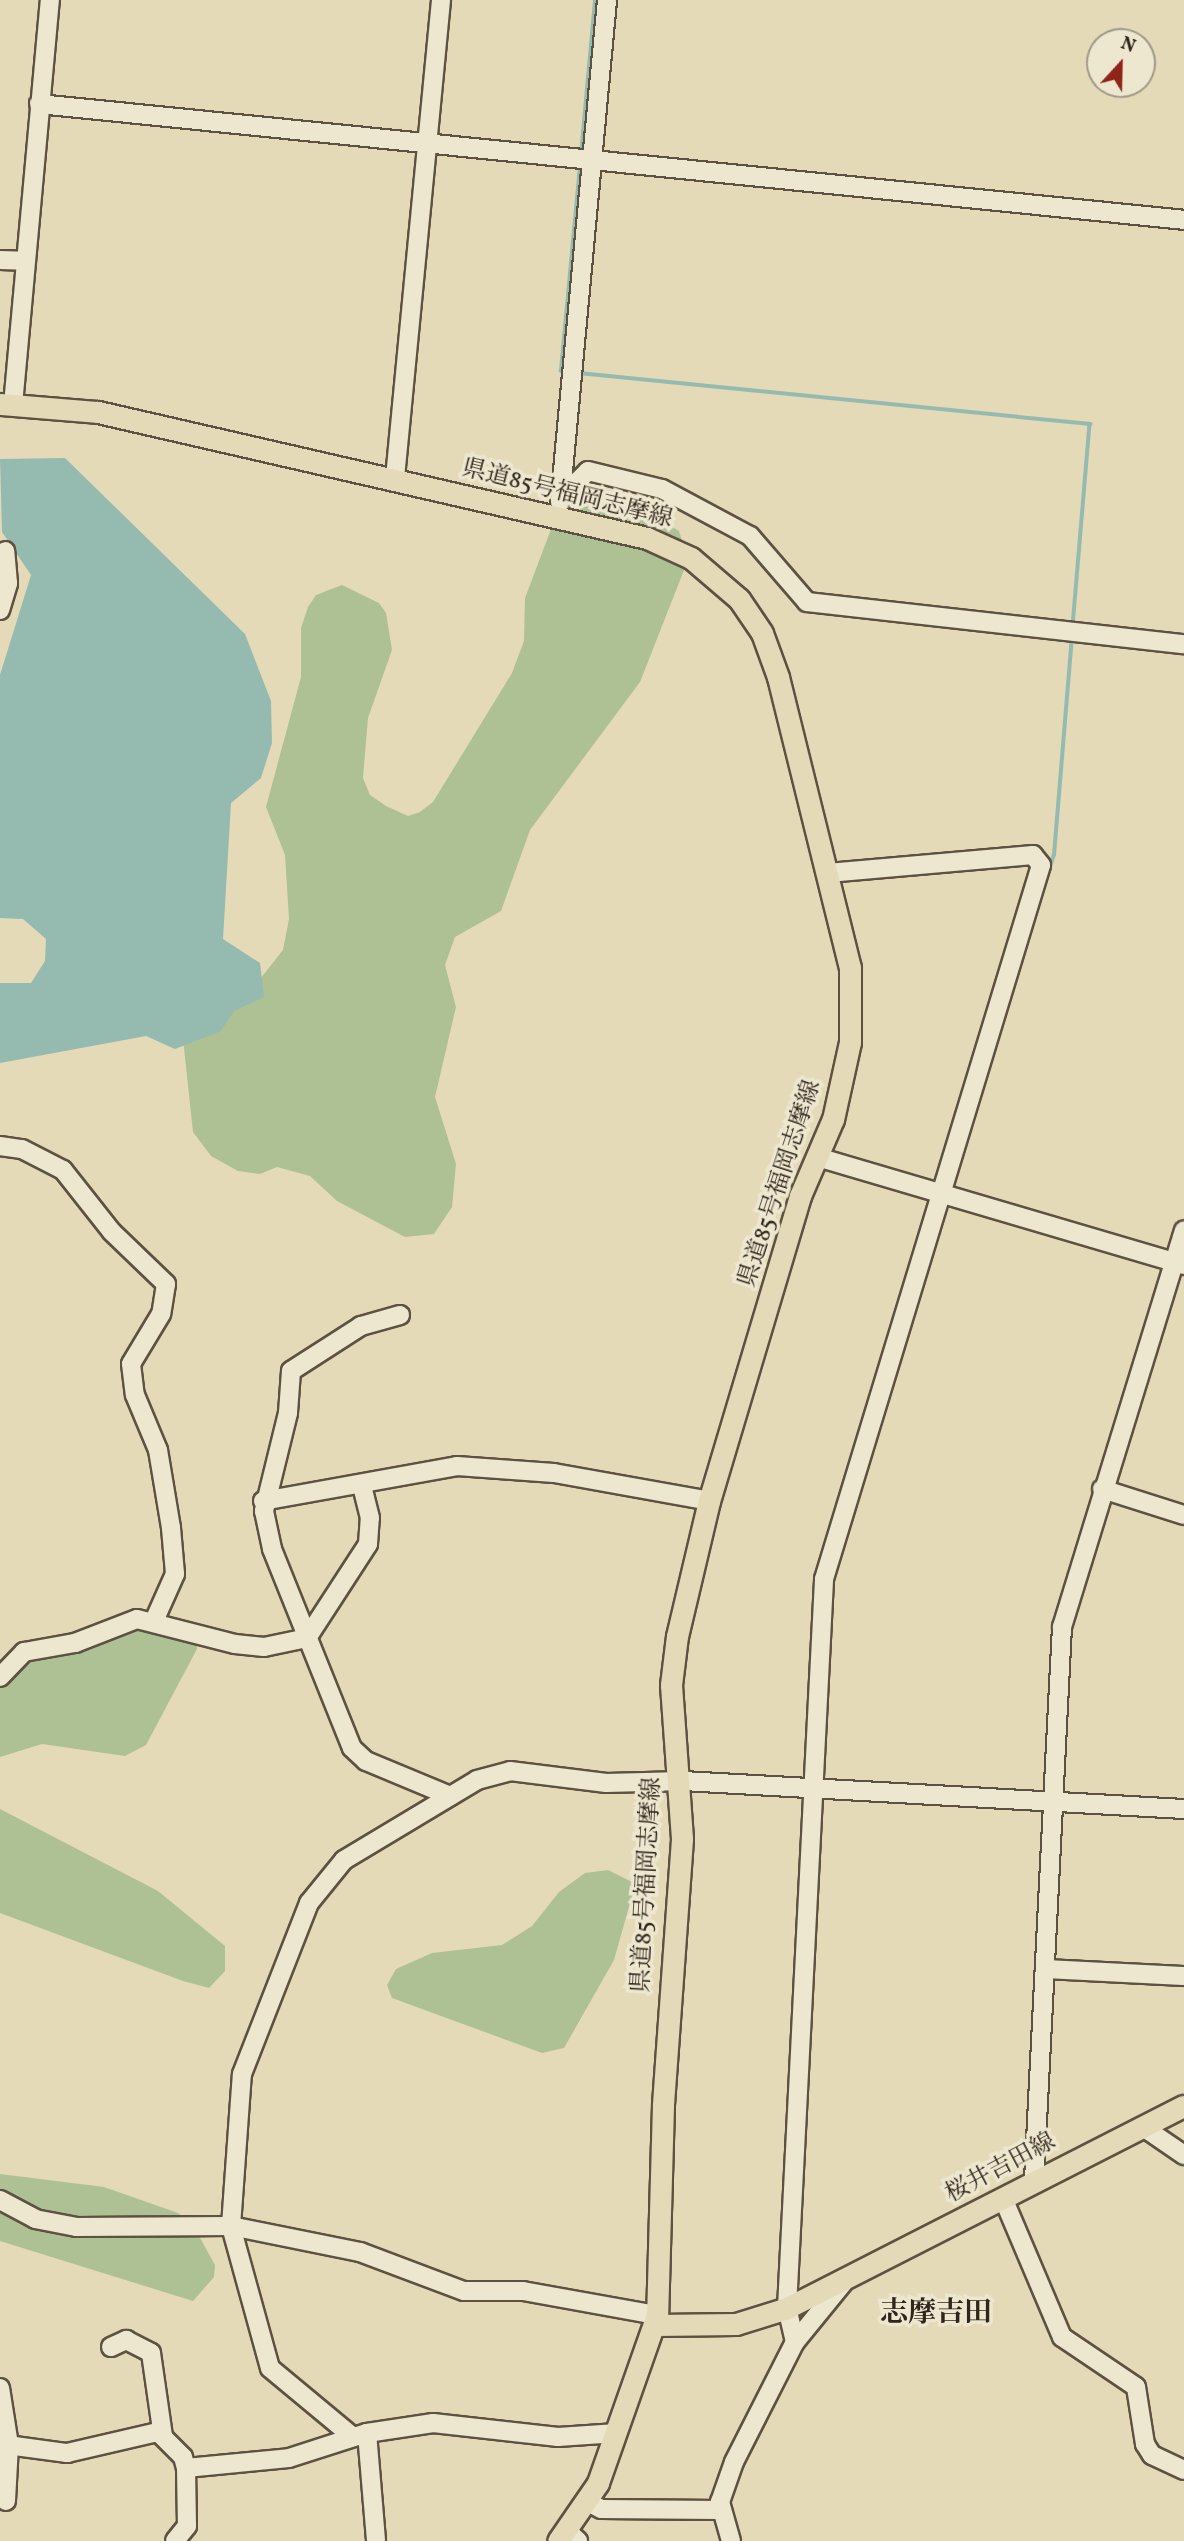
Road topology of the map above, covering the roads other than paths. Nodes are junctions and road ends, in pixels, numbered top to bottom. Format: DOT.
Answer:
graph roads {
  1 [pos="50,0"];
  2 [pos="441,0"];
  3 [pos="607,0"];
  4 [pos="39,104"];
  5 [pos="426,145"];
  6 [pos="591,160"];
  7 [pos="1184,220"];
  8 [pos="0,260"];
  9 [pos="24,261"];
  10 [pos="6,405"];
  11 [pos="395,478"];
  12 [pos="559,507"];
  13 [pos="5,551"];
  14 [pos="0,610"];
  15 [pos="1184,644"];
  16 [pos="828,873"];
  17 [pos="0,1146"];
  18 [pos="817,1157"];
  19 [pos="941,1194"];
  20 [pos="1184,1230"];
  21 [pos="1180,1264"];
  22 [pos="400,1315"];
  23 [pos="362,1485"];
  24 [pos="1102,1489"];
  25 [pos="264,1501"];
  26 [pos="709,1502"];
  27 [pos="1184,1514"];
  28 [pos="155,1619"];
  29 [pos="307,1638"];
  30 [pos="0,1677"];
  31 [pos="683,1781"];
  32 [pos="813,1790"];
  33 [pos="450,1796"];
  34 [pos="1057,1804"];
  35 [pos="1184,1809"];
  36 [pos="1045,1969"];
  37 [pos="1184,1976"];
  38 [pos="1184,2106"];
  39 [pos="1143,2127"];
  40 [pos="1184,2155"];
  41 [pos="1034,2181"];
  42 [pos="1003,2198"];
  43 [pos="0,2200"];
  44 [pos="231,2226"];
  45 [pos="844,2282"];
  46 [pos="786,2308"];
  47 [pos="656,2320"];
  48 [pos="795,2342"];
  49 [pos="111,2347"];
  50 [pos="0,2388"];
  51 [pos="617,2433"];
  52 [pos="360,2435"];
  53 [pos="163,2436"];
  54 [pos="5,2445"];
  55 [pos="186,2468"];
  56 [pos="1184,2470"];
  57 [pos="6,2501"];
  58 [pos="588,2502"];
  59 [pos="720,2510"];
  60 [pos="568,2538"];
  61 [pos="175,2541"];
  62 [pos="376,2541"];
  63 [pos="731,2541"];
  1 -- 4 [label="street"];
  2 -- 5 [label="street"];
  3 -- 6 [label="street"];
  4 -- 5 [label="street"];
  4 -- 9 [label="street"];
  5 -- 6 [label="street"];
  5 -- 11 [label="street"];
  6 -- 7 [label="street"];
  6 -- 12 [label="street"];
  8 -- 9 [label="street"];
  9 -- 10 [label="street"];
  10 -- 11 [label="main road, 県道85号福岡志摩線"];
  11 -- 12 [label="main road, 県道85号福岡志摩線"];
  12 -- 15 [label="street"];
  12 -- 16 [label="main road, 県道85号福岡志摩線"];
  13 -- 14 [label="street"];
  16 -- 18 [label="main road, 県道85号福岡志摩線"];
  16 -- 19 [label="street"];
  17 -- 28 [label="street"];
  18 -- 19 [label="street"];
  18 -- 26 [label="main road, 県道85号福岡志摩線"];
  19 -- 21 [label="street"];
  19 -- 32 [label="street"];
  20 -- 21 [label="street"];
  21 -- 24 [label="street"];
  22 -- 25 [label="street"];
  23 -- 25 [label="street"];
  23 -- 26 [label="street"];
  23 -- 29 [label="street"];
  24 -- 27 [label="street"];
  24 -- 34 [label="street"];
  25 -- 29 [label="street"];
  26 -- 31 [label="main road, 県道85号福岡志摩線"];
  28 -- 29 [label="street"];
  28 -- 30 [label="street"];
  29 -- 33 [label="street"];
  31 -- 32 [label="street"];
  31 -- 33 [label="street"];
  31 -- 47 [label="main road, 県道85号福岡志摩線"];
  32 -- 34 [label="street"];
  32 -- 46 [label="street"];
  33 -- 44 [label="street"];
  34 -- 35 [label="street"];
  34 -- 36 [label="street"];
  36 -- 37 [label="street"];
  36 -- 41 [label="street"];
  38 -- 39 [label="main road, 桜井吉田線"];
  39 -- 40 [label="street"];
  39 -- 41 [label="main road, 桜井吉田線"];
  41 -- 42 [label="main road, 桜井吉田線"];
  42 -- 45 [label="main road, 桜井吉田線"];
  42 -- 56 [label="street"];
  43 -- 44 [label="street"];
  44 -- 47 [label="street"];
  44 -- 52 [label="street"];
  45 -- 46 [label="main road, 桜井吉田線"];
  45 -- 48 [label="street, 桜井吉田線"];
  46 -- 47 [label="main road, 桜井吉田線"];
  46 -- 48 [label="street"];
  47 -- 51 [label="main road, 県道85号福岡志摩線"];
  48 -- 59 [label="street, 桜井吉田線"];
  49 -- 53 [label="street"];
  50 -- 54 [label="street"];
  51 -- 52 [label="street"];
  51 -- 58 [label="main road, 県道85号福岡志摩線"];
  52 -- 55 [label="street"];
  52 -- 62 [label="street"];
  53 -- 54 [label="street"];
  53 -- 55 [label="street"];
  54 -- 57 [label="street"];
  55 -- 61 [label="street"];
  58 -- 59 [label="street"];
  58 -- 60 [label="main road, 県道85号福岡志摩線"];
  59 -- 63 [label="street"];
}
